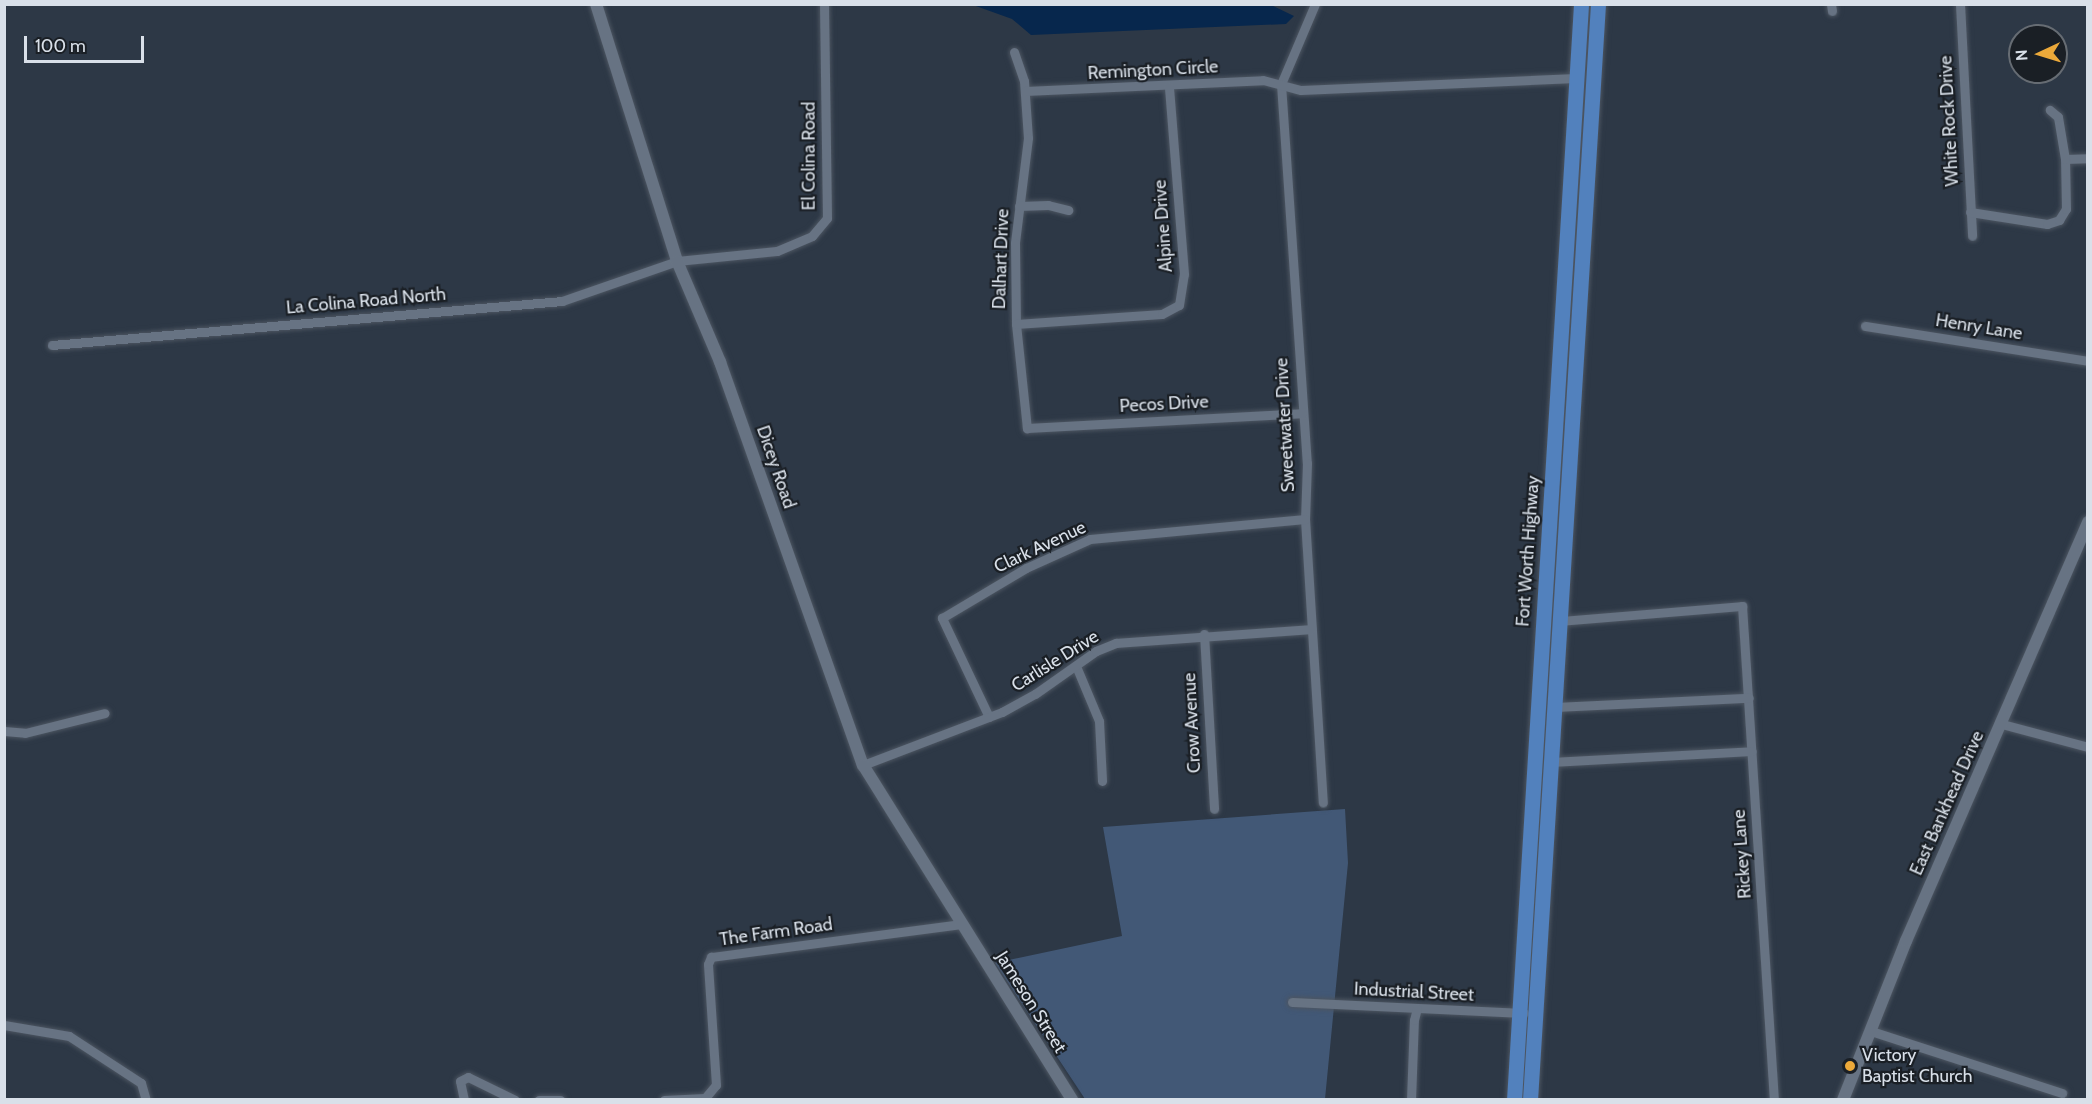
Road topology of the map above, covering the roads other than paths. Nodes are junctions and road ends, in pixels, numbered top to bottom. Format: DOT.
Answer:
graph roads {
  1 [pos="596,4"];
  2 [pos="824,4"];
  3 [pos="1581,4"];
  4 [pos="1598,4"];
  5 [pos="1960,4"];
  6 [pos="1310,6"];
  7 [pos="1014,52"];
  8 [pos="1576,78"];
  9 [pos="1281,84"];
  10 [pos="1169,87"];
  11 [pos="1025,91"];
  12 [pos="2050,110"];
  13 [pos="1573,147"];
  14 [pos="1589,147"];
  15 [pos="2088,158"];
  16 [pos="2065,159"];
  17 [pos="1019,206"];
  18 [pos="1068,210"];
  19 [pos="1970,212"];
  20 [pos="1972,236"];
  21 [pos="1566,245"];
  22 [pos="1583,246"];
  23 [pos="677,261"];
  24 [pos="1016,324"];
  25 [pos="1865,326"];
  26 [pos="52,345"];
  27 [pos="2088,361"];
  28 [pos="1556,409"];
  29 [pos="1573,409"];
  30 [pos="1302,413"];
  31 [pos="1028,428"];
  32 [pos="1305,519"];
  33 [pos="2088,522"];
  34 [pos="1560,621"];
  35 [pos="1311,629"];
  36 [pos="1204,634"];
  37 [pos="1540,665"];
  38 [pos="1076,666"];
  39 [pos="1557,666"];
  40 [pos="1749,698"];
  41 [pos="1555,707"];
  42 [pos="105,713"];
  43 [pos="989,717"];
  44 [pos="2002,724"];
  45 [pos="4,731"];
  46 [pos="2088,747"];
  47 [pos="1752,751"];
  48 [pos="1551,762"];
  49 [pos="863,765"];
  50 [pos="1102,781"];
  51 [pos="1323,802"];
  52 [pos="1214,809"];
  53 [pos="1531,817"];
  54 [pos="1548,817"];
  55 [pos="961,924"];
  56 [pos="1292,1002"];
  57 [pos="1417,1008"];
  58 [pos="1519,1013"];
  59 [pos="1536,1013"];
  60 [pos="4,1025"];
  61 [pos="1871,1031"];
  62 [pos="2062,1093"];
  63 [pos="146,1100"];
  64 [pos="464,1100"];
  65 [pos="515,1100"];
  66 [pos="538,1100"];
  67 [pos="560,1100"];
  68 [pos="664,1100"];
  69 [pos="1072,1100"];
  70 [pos="1411,1100"];
  71 [pos="1514,1100"];
  72 [pos="1530,1100"];
  73 [pos="1774,1100"];
  74 [pos="1843,1100"];
  1 -- 23 [label="street, Dicey Road"];
  2 -- 23 [label="street, El Colina Road"];
  3 -- 8 [label="main road, Fort Worth Highway"];
  4 -- 14 [label="main road, Fort Worth Highway"];
  5 -- 19 [label="street, White Rock Drive"];
  6 -- 9 [label="street, Sweetwater Drive"];
  7 -- 11 [label="street, Dalhart Drive"];
  8 -- 9 [label="street"];
  8 -- 13 [label="main road, Fort Worth Highway"];
  9 -- 10 [label="street, Remington Circle"];
  9 -- 30 [label="street, Sweetwater Drive"];
  10 -- 11 [label="street, Remington Circle"];
  10 -- 24 [label="street, Alpine Drive"];
  11 -- 17 [label="street, Dalhart Drive"];
  12 -- 16 [label="street"];
  13 -- 14 [label="main road"];
  13 -- 21 [label="main road, Fort Worth Highway"];
  14 -- 22 [label="main road, Fort Worth Highway"];
  15 -- 16 [label="street"];
  16 -- 19 [label="street"];
  17 -- 18 [label="street"];
  17 -- 24 [label="street, Dalhart Drive"];
  19 -- 20 [label="street, White Rock Drive"];
  21 -- 22 [label="main road"];
  21 -- 28 [label="main road, Fort Worth Highway"];
  22 -- 29 [label="main road, Fort Worth Highway"];
  23 -- 26 [label="street, La Colina Road North"];
  23 -- 49 [label="street, Dicey Road"];
  24 -- 31 [label="street, Dalhart Drive"];
  25 -- 27 [label="street, Henry Lane"];
  28 -- 29 [label="main road"];
  28 -- 37 [label="main road, Fort Worth Highway"];
  29 -- 34 [label="main road, Fort Worth Highway"];
  30 -- 31 [label="street, Pecos Drive"];
  30 -- 32 [label="street, Sweetwater Drive"];
  32 -- 35 [label="street, Sweetwater Drive"];
  32 -- 43 [label="street, Clark Avenue"];
  33 -- 44 [label="street, East Bankhead Drive"];
  34 -- 39 [label="main road, Fort Worth Highway"];
  34 -- 40 [label="street, Rickey Lane"];
  35 -- 36 [label="street, Carlisle Drive"];
  35 -- 51 [label="street, Sweetwater Drive"];
  36 -- 38 [label="street, Carlisle Drive"];
  36 -- 52 [label="street, Crow Avenue"];
  37 -- 39 [label="main road"];
  37 -- 53 [label="main road, Fort Worth Highway"];
  38 -- 43 [label="street, Carlisle Drive"];
  38 -- 50 [label="street"];
  39 -- 41 [label="main road, Fort Worth Highway"];
  40 -- 41 [label="street"];
  40 -- 47 [label="street, Rickey Lane"];
  41 -- 48 [label="main road, Fort Worth Highway"];
  42 -- 45 [label="street"];
  43 -- 49 [label="street, Carlisle Drive"];
  44 -- 46 [label="street"];
  44 -- 61 [label="street, East Bankhead Drive"];
  47 -- 48 [label="street"];
  47 -- 73 [label="street, Rickey Lane"];
  48 -- 54 [label="main road, Fort Worth Highway"];
  49 -- 55 [label="street, Dicey Road"];
  53 -- 54 [label="main road"];
  53 -- 58 [label="main road, Fort Worth Highway"];
  54 -- 59 [label="main road, Fort Worth Highway"];
  55 -- 68 [label="street, The Farm Road"];
  55 -- 69 [label="street, Jameson Street"];
  56 -- 57 [label="street, Industrial Street"];
  57 -- 58 [label="street, Industrial Street"];
  57 -- 70 [label="street"];
  58 -- 59 [label="street, Industrial Street"];
  58 -- 71 [label="main road, Fort Worth Highway"];
  59 -- 72 [label="main road, Fort Worth Highway"];
  60 -- 63 [label="street"];
  61 -- 62 [label="street"];
  61 -- 74 [label="street, East Bankhead Drive"];
  64 -- 65 [label="street"];
  66 -- 67 [label="street"];
}
